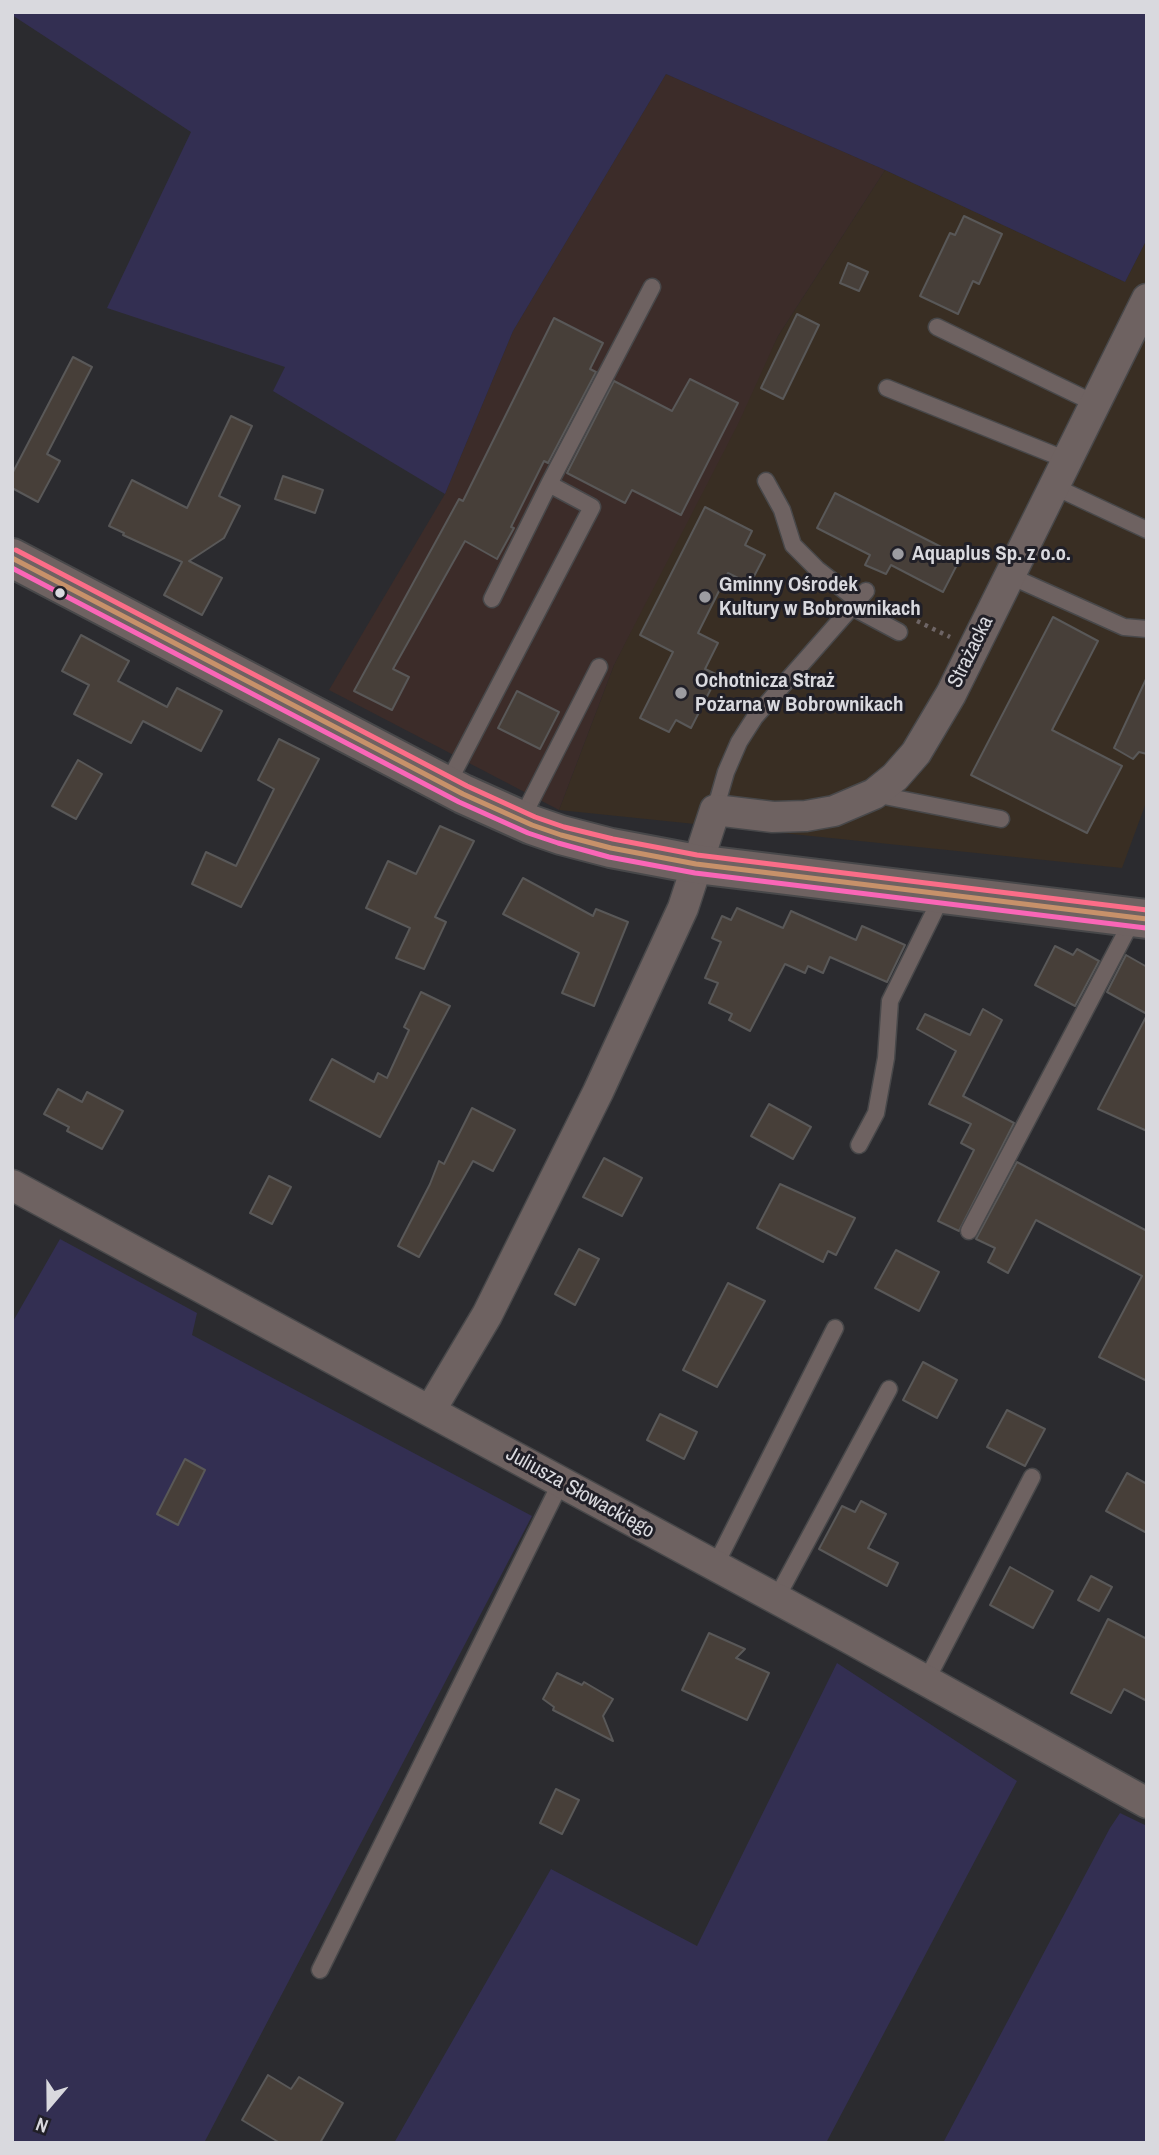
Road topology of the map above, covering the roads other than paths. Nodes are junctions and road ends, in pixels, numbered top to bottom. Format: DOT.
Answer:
graph roads {
  1 [pos="652,287"];
  2 [pos="1147,299"];
  3 [pos="937,327"];
  4 [pos="1139,331"];
  5 [pos="887,388"];
  6 [pos="1094,403"];
  7 [pos="1067,460"];
  8 [pos="766,481"];
  9 [pos="549,484"];
  10 [pos="1053,486"];
  11 [pos="1147,530"];
  12 [pos="12,558"];
  13 [pos="1008,575"];
  14 [pos="492,598"];
  15 [pos="859,600"];
  16 [pos="1147,629"];
  17 [pos="899,632"];
  18 [pos="599,667"];
  19 [pos="447,785"];
  20 [pos="874,794"];
  21 [pos="715,810"];
  22 [pos="1001,819"];
  23 [pos="521,820"];
  24 [pos="696,864"];
  25 [pos="943,894"];
  26 [pos="1140,918"];
  27 [pos="859,1145"];
  28 [pos="12,1185"];
  29 [pos="969,1231"];
  30 [pos="835,1328"];
  31 [pos="889,1389"];
  32 [pos="430,1411"];
  33 [pos="1032,1477"];
  34 [pos="561,1482"];
  35 [pos="715,1566"];
  36 [pos="776,1599"];
  37 [pos="926,1681"];
  38 [pos="1147,1803"];
  39 [pos="320,1970"];
  1 -- 9 [label="lane"];
  2 -- 4 [label="street, Strażacka"];
  3 -- 6 [label="lane"];
  4 -- 6 [label="street, Strażacka"];
  5 -- 7 [label="lane"];
  6 -- 7 [label="street, Strażacka"];
  7 -- 10 [label="street, Strażacka"];
  8 -- 15 [label="lane"];
  9 -- 14 [label="lane"];
  9 -- 19 [label="lane"];
  10 -- 11 [label="lane"];
  10 -- 13 [label="street, Strażacka"];
  12 -- 19 [label="street"];
  13 -- 16 [label="lane"];
  13 -- 20 [label="street, Strażacka"];
  15 -- 17 [label="lane"];
  15 -- 21 [label="lane"];
  18 -- 23 [label="lane"];
  19 -- 23 [label="street"];
  20 -- 21 [label="street, Strażacka"];
  20 -- 22 [label="lane"];
  21 -- 24 [label="street"];
  23 -- 24 [label="street"];
  24 -- 25 [label="street"];
  24 -- 32 [label="street"];
  25 -- 26 [label="street"];
  25 -- 27 [label="lane"];
  26 -- 29 [label="lane"];
  28 -- 32 [label="street, Juliusza Słowackiego"];
  30 -- 35 [label="lane"];
  31 -- 36 [label="lane"];
  32 -- 34 [label="street, Juliusza Słowackiego"];
  33 -- 37 [label="lane"];
  34 -- 35 [label="street, Juliusza Słowackiego"];
  34 -- 39 [label="lane"];
  35 -- 36 [label="street, Juliusza Słowackiego"];
  36 -- 37 [label="street, Juliusza Słowackiego"];
  37 -- 38 [label="street, Juliusza Słowackiego"];
}
